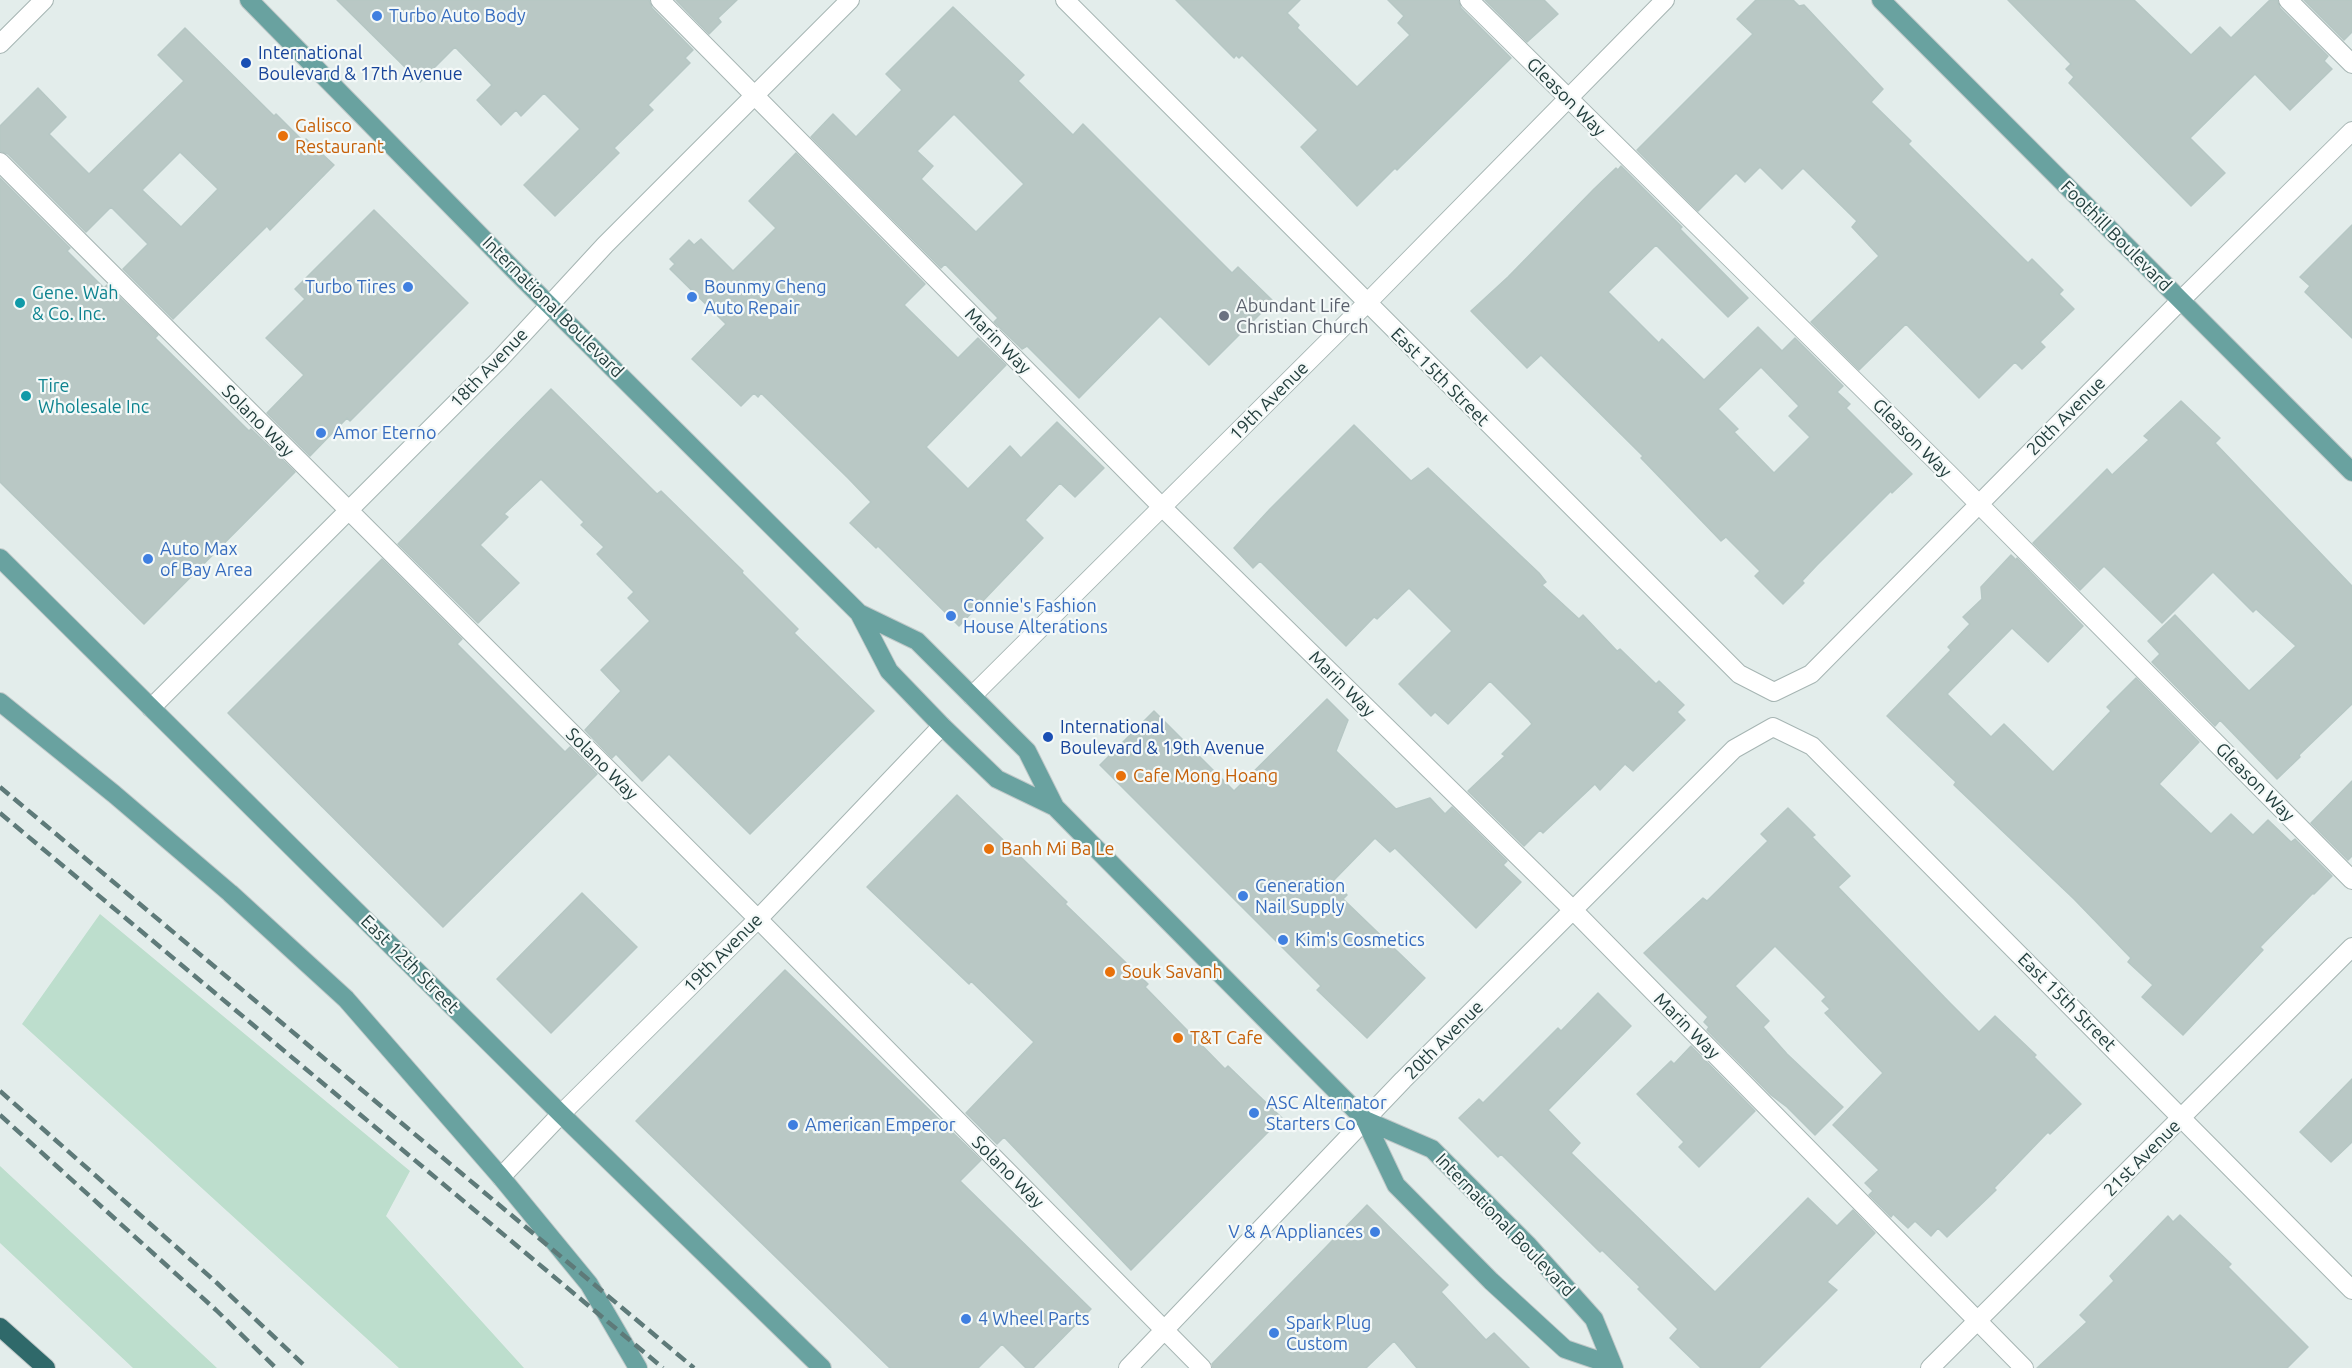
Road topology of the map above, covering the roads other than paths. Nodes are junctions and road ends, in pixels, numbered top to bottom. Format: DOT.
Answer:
graph roads {
  1 [pos="44,0"];
  2 [pos="249,0"];
  3 [pos="660,0"];
  4 [pos="850,0"];
  5 [pos="1065,0"];
  6 [pos="1469,0"];
  7 [pos="1665,0"];
  8 [pos="1881,0"];
  9 [pos="2288,0"];
  10 [pos="0,44"];
  11 [pos="2352,64"];
  12 [pos="756,96"];
  13 [pos="1567,99"];
  14 [pos="2352,131"];
  15 [pos="0,162"];
  16 [pos="2181,300"];
  17 [pos="1366,304"];
  18 [pos="550,305"];
  19 [pos="2352,472"];
  20 [pos="1979,504"];
  21 [pos="1163,508"];
  22 [pos="347,511"];
  23 [pos="0,558"];
  24 [pos="859,613"];
  25 [pos="1774,692"];
  26 [pos="972,696"];
  27 [pos="0,702"];
  28 [pos="151,708"];
  29 [pos="942,726"];
  30 [pos="1773,728"];
  31 [pos="1055,807"];
  32 [pos="2352,880"];
  33 [pos="1573,910"];
  34 [pos="758,919"];
  35 [pos="2352,947"];
  36 [pos="561,1114"];
  37 [pos="2182,1118"];
  38 [pos="1365,1120"];
  39 [pos="501,1177"];
  40 [pos="2352,1290"];
  41 [pos="1977,1321"];
  42 [pos="0,1327"];
  43 [pos="1165,1330"];
  44 [pos="1613,1367"];
  45 [pos="46,1368"];
  46 [pos="638,1368"];
  47 [pos="822,1368"];
  48 [pos="1128,1368"];
  49 [pos="1202,1368"];
  50 [pos="1930,1368"];
  51 [pos="2024,1368"];
  1 -- 10 [label="street"];
  2 -- 18 [label="main road, International Boulevard"];
  3 -- 12 [label="street, Marin Way"];
  4 -- 12 [label="street, 18th Avenue"];
  5 -- 17 [label="street, East 15th Street"];
  6 -- 13 [label="street, Gleason Way"];
  7 -- 13 [label="street, 19th Avenue"];
  8 -- 16 [label="main road, Foothill Boulevard"];
  9 -- 11 [label="street"];
  12 -- 18 [label="street, 18th Avenue"];
  12 -- 21 [label="street, Marin Way"];
  13 -- 17 [label="street, 19th Avenue"];
  13 -- 20 [label="street, Gleason Way"];
  14 -- 16 [label="street, 20th Avenue"];
  15 -- 22 [label="street, Solano Way"];
  16 -- 19 [label="main road, Foothill Boulevard"];
  16 -- 20 [label="street, 20th Avenue"];
  17 -- 21 [label="street, 19th Avenue"];
  17 -- 25 [label="street, East 15th Street"];
  18 -- 22 [label="street, 18th Avenue"];
  18 -- 24 [label="main road, International Boulevard"];
  20 -- 25 [label="street, 20th Avenue"];
  20 -- 32 [label="street, Gleason Way"];
  21 -- 26 [label="street, 19th Avenue"];
  21 -- 33 [label="street, Marin Way"];
  22 -- 28 [label="street, 18th Avenue"];
  22 -- 34 [label="street, Solano Way"];
  23 -- 28 [label="main road, East 12th Street"];
  24 -- 26 [label="main road, International Boulevard"];
  24 -- 29 [label="main road, International Boulevard"];
  26 -- 31 [label="main road, International Boulevard"];
  27 -- 39 [label="main road"];
  28 -- 36 [label="main road, East 12th Street"];
  29 -- 31 [label="main road, International Boulevard"];
  29 -- 34 [label="street, 19th Avenue"];
  30 -- 33 [label="street, 20th Avenue"];
  30 -- 37 [label="street, East 15th Street"];
  31 -- 38 [label="main road, International Boulevard"];
  33 -- 38 [label="street, 20th Avenue"];
  33 -- 41 [label="street, Marin Way"];
  34 -- 36 [label="street, 19th Avenue"];
  34 -- 43 [label="street, Solano Way"];
  35 -- 37 [label="street, 21st Avenue"];
  36 -- 39 [label="street, 19th Avenue"];
  36 -- 47 [label="main road, East 12th Street"];
  37 -- 40 [label="street, East 15th Street"];
  37 -- 41 [label="street, 21st Avenue"];
  38 -- 43 [label="street, 20th Avenue"];
  38 -- 44 [label="main road, International Boulevard"];
  38 -- 44 [label="main road, International Boulevard"];
  39 -- 46 [label="main road"];
  41 -- 50 [label="street, 21st Avenue"];
  41 -- 51 [label="street, Marin Way"];
  42 -- 45 [label="highway"];
  43 -- 48 [label="street, 20th Avenue"];
  43 -- 49 [label="street, Solano Way"];
}
